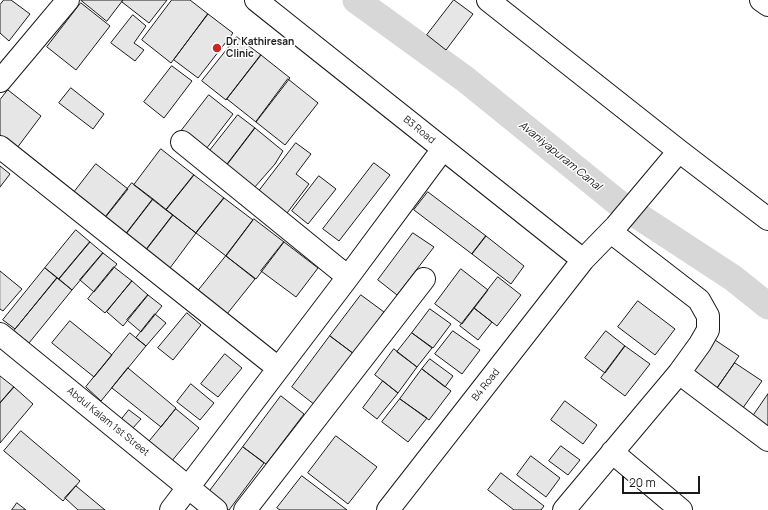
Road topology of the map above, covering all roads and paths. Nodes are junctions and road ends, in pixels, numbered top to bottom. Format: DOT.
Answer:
graph roads {
  1 [pos="68,0"];
  2 [pos="256,0"];
  3 [pos="488,0"];
  4 [pos="762,0"];
  5 [pos="768,5"];
  6 [pos="0,81"];
  7 [pos="182,142"];
  8 [pos="0,146"];
  9 [pos="443,149"];
  10 [pos="679,151"];
  11 [pos="768,219"];
  12 [pos="613,229"];
  13 [pos="583,260"];
  14 [pos="348,277"];
  15 [pos="424,279"];
  16 [pos="0,334"];
  17 [pos="278,368"];
  18 [pos="679,373"];
  19 [pos="768,440"];
  20 [pos="612,452"];
  21 [pos="188,487"];
  22 [pos="171,510"];
  23 [pos="216,510"];
  24 [pos="245,510"];
  25 [pos="388,510"];
  26 [pos="564,510"];
  27 [pos="681,510"];
  1 -- 6 [label="street"];
  2 -- 9 [label="street, B3 Road"];
  3 -- 10 [label="street"];
  4 -- 5 [label="street"];
  7 -- 14 [label="street"];
  8 -- 17 [label="street"];
  9 -- 13 [label="street, B3 Road"];
  9 -- 14 [label="street"];
  10 -- 11 [label="street"];
  10 -- 12 [label="street, B4 Road"];
  12 -- 13 [label="street, B4 Road"];
  12 -- 18 [label="street"];
  13 -- 25 [label="street, B4 Road"];
  14 -- 17 [label="street"];
  15 -- 24 [label="street"];
  16 -- 21 [label="street, Abdul Kalam 1st Street"];
  17 -- 21 [label="street"];
  18 -- 19 [label="street"];
  18 -- 20 [label="street"];
  20 -- 26 [label="street"];
  20 -- 27 [label="street"];
  21 -- 22 [label="street"];
  21 -- 23 [label="street, Abdul Kalam 1st Street"];
}
